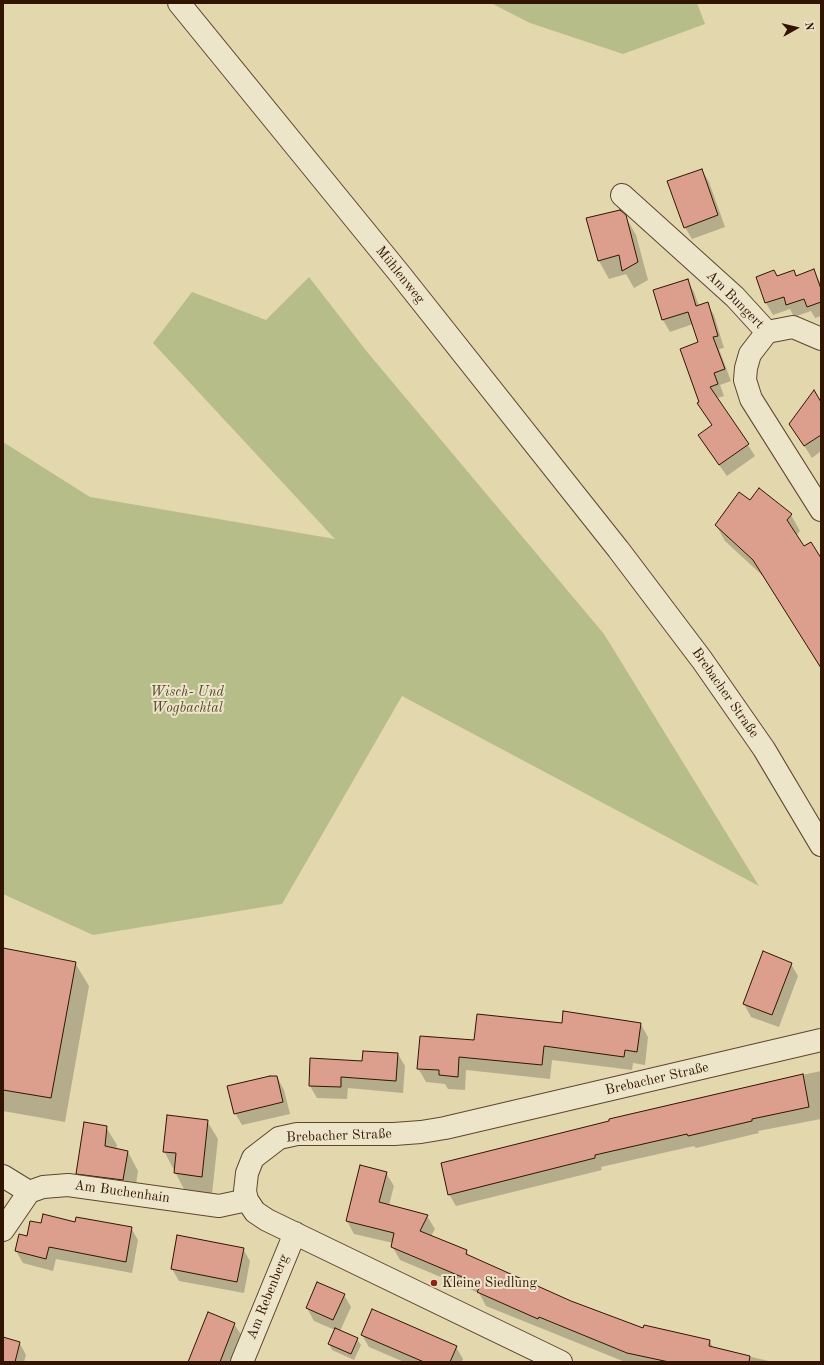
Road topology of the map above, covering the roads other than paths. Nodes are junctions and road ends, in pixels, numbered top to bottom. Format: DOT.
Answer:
graph roads {
  1 [pos="179,3"];
  2 [pos="622,195"];
  3 [pos="767,332"];
  4 [pos="821,339"];
  5 [pos="821,510"];
  6 [pos="618,549"];
  7 [pos="821,845"];
  8 [pos="821,1040"];
  9 [pos="3,1176"];
  10 [pos="29,1192"];
  11 [pos="247,1200"];
  12 [pos="3,1230"];
  13 [pos="294,1233"];
  14 [pos="242,1362"];
  15 [pos="561,1362"];
  1 -- 6 [label="street, Mühlenweg"];
  2 -- 3 [label="street, Am Bungert"];
  3 -- 4 [label="street"];
  3 -- 5 [label="street, Am Bungert"];
  6 -- 7 [label="street, Brebacher Straße"];
  8 -- 11 [label="street, Brebacher Straße"];
  9 -- 10 [label="street"];
  10 -- 11 [label="street, Am Buchenhain"];
  10 -- 12 [label="street"];
  11 -- 13 [label="street"];
  13 -- 14 [label="street, Am Rebenberg"];
  13 -- 15 [label="street"];
}
